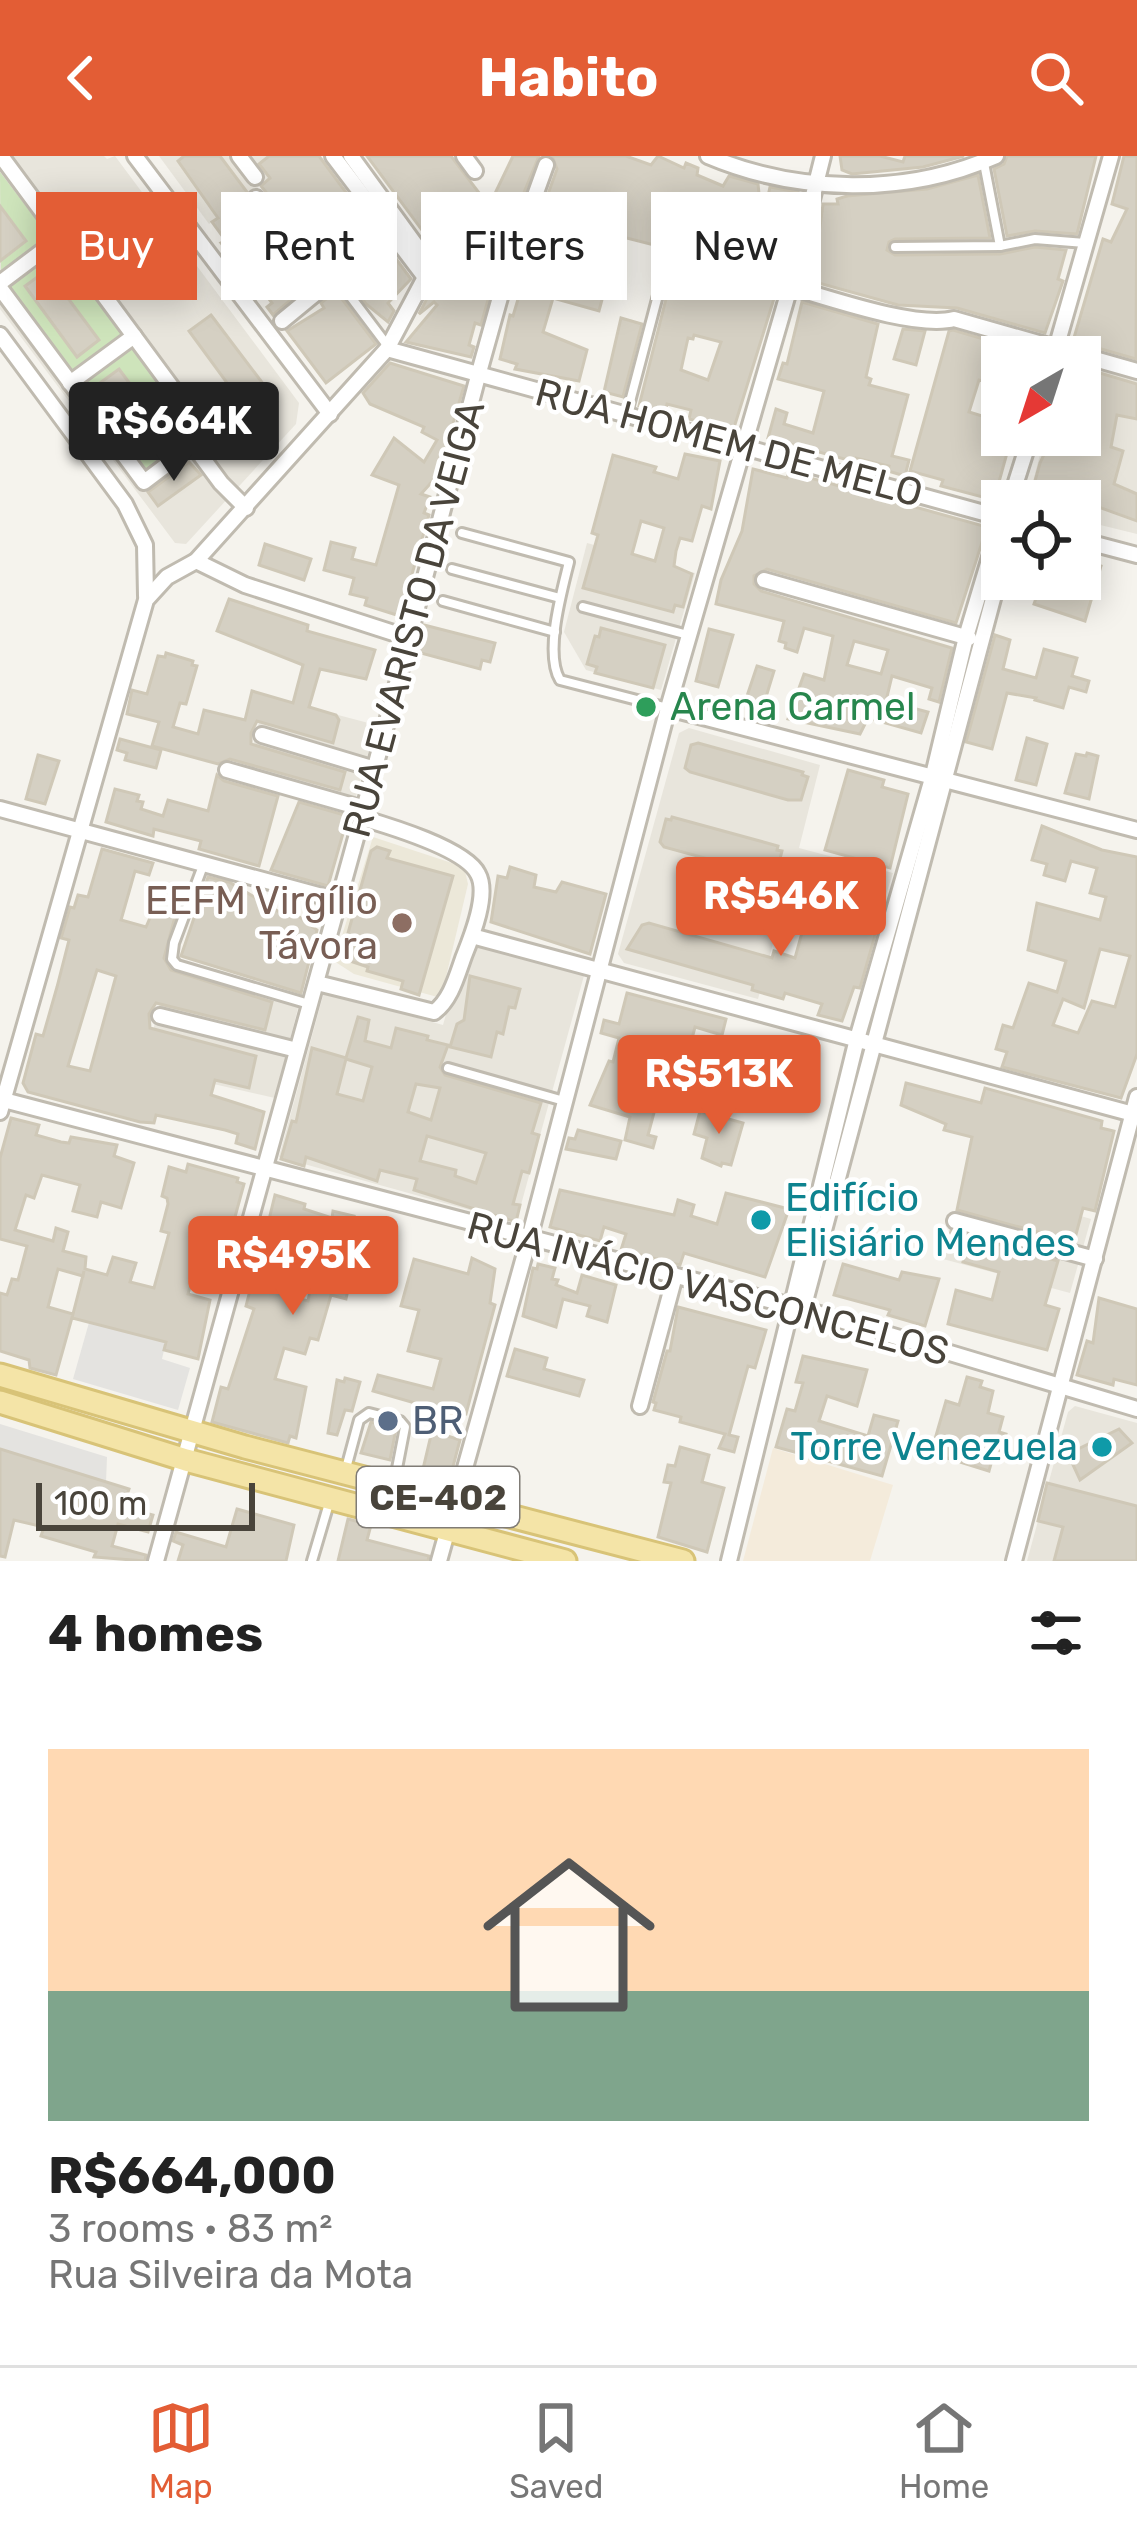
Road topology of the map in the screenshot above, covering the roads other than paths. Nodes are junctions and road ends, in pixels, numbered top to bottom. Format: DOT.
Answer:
graph roads {
  1 [pos="1,156"];
  2 [pos="136,156"];
  3 [pos="239,156"];
  4 [pos="332,156"];
  5 [pos="464,156"];
  6 [pos="708,156"];
  7 [pos="823,156"];
  8 [pos="1111,156"];
  9 [pos="354,157"];
  10 [pos="990,159"];
  11 [pos="547,165"];
  12 [pos="475,171"];
  13 [pos="255,177"];
  14 [pos="815,184"];
  15 [pos="364,192"];
  16 [pos="374,192"];
  17 [pos="813,192"];
  18 [pos="36,203"];
  19 [pos="397,231"];
  20 [pos="1086,243"];
  21 [pos="1000,246"];
  22 [pos="895,247"];
  23 [pos="36,257"];
  24 [pos="0,286"];
  25 [pos="821,296"];
  26 [pos="107,300"];
  27 [pos="308,300"];
  28 [pos="352,300"];
  29 [pos="658,300"];
  30 [pos="786,300"];
  31 [pos="282,321"];
  32 [pos="0,334"];
  33 [pos="134,336"];
  34 [pos="1004,336"];
  35 [pos="1060,336"];
  36 [pos="387,348"];
  37 [pos="1101,363"];
  38 [pos="1137,371"];
  39 [pos="478,376"];
  40 [pos="70,382"];
  41 [pos="331,414"];
  42 [pos="627,415"];
  43 [pos="193,445"];
  44 [pos="745,448"];
  45 [pos="246,508"];
  46 [pos="981,511"];
  47 [pos="462,532"];
  48 [pos="1101,546"];
  49 [pos="1137,555"];
  50 [pos="196,561"];
  51 [pos="452,569"];
  52 [pos="764,580"];
  53 [pos="560,598"];
  54 [pos="146,599"];
  55 [pos="982,600"];
  56 [pos="988,600"];
  57 [pos="443,601"];
  58 [pos="583,607"];
  59 [pos="555,632"];
  60 [pos="689,636"];
  61 [pos="409,638"];
  62 [pos="973,639"];
  63 [pos="668,708"];
  64 [pos="262,735"];
  65 [pos="375,769"];
  66 [pos="227,770"];
  67 [pos="940,776"];
  68 [pos="0,809"];
  69 [pos="363,813"];
  70 [pos="80,829"];
  71 [pos="1137,830"];
  72 [pos="203,863"];
  73 [pos="338,900"];
  74 [pos="472,936"];
  75 [pos="598,968"];
  76 [pos="317,983"];
  77 [pos="310,1004"];
  78 [pos="160,1016"];
  79 [pos="865,1040"];
  80 [pos="297,1050"];
  81 [pos="448,1068"];
  82 [pos="1137,1097"];
  83 [pos="564,1101"];
  84 [pos="1,1104"];
  85 [pos="1135,1114"];
  86 [pos="263,1170"];
  87 [pos="955,1221"];
  88 [pos="529,1239"];
  89 [pos="1095,1259"];
  90 [pos="675,1276"];
  91 [pos="796,1308"];
  92 [pos="0,1375"];
  93 [pos="1058,1388"];
  94 [pos="0,1402"];
  95 [pos="640,1406"];
  96 [pos="1137,1408"];
  97 [pos="117,1411"];
  98 [pos="194,1433"];
  99 [pos="111,1436"];
  100 [pos="186,1460"];
  101 [pos="345,1473"];
  102 [pos="393,1486"];
  103 [pos="330,1498"];
  104 [pos="455,1501"];
  105 [pos="447,1529"];
  106 [pos="156,1561"];
  107 [pos="312,1561"];
  108 [pos="439,1561"];
  109 [pos="565,1561"];
  110 [pos="682,1561"];
  111 [pos="729,1561"];
  112 [pos="1014,1561"];
  1 -- 18 [label="street"];
  2 -- 41 [label="street"];
  3 -- 13 [label="street"];
  4 -- 15 [label="street"];
  5 -- 12 [label="street"];
  6 -- 14 [label="street"];
  7 -- 14 [label="street"];
  8 -- 20 [label="street"];
  9 -- 16 [label="street"];
  10 -- 14 [label="street"];
  10 -- 21 [label="lane"];
  11 -- 39 [label="street, RUA EVARISTO DA VEIGA"];
  14 -- 17 [label="street"];
  19 -- 36 [label="street"];
  20 -- 21 [label="lane"];
  20 -- 35 [label="street"];
  21 -- 22 [label="lane"];
  23 -- 24 [label="street"];
  24 -- 40 [label="street"];
  25 -- 34 [label="street"];
  26 -- 33 [label="street"];
  27 -- 31 [label="street"];
  28 -- 36 [label="lane"];
  29 -- 42 [label="lane"];
  30 -- 44 [label="street"];
  32 -- 54 [label="street"];
  33 -- 40 [label="street"];
  33 -- 43 [label="street"];
  36 -- 39 [label="street, RUA HOMEM DE MELO"];
  36 -- 41 [label="street"];
  37 -- 38 [label="street"];
  39 -- 42 [label="street, RUA HOMEM DE MELO"];
  39 -- 61 [label="street, RUA EVARISTO DA VEIGA"];
  40 -- 43 [label="street"];
  41 -- 45 [label="street"];
  42 -- 44 [label="street, RUA HOMEM DE MELO"];
  43 -- 45 [label="street"];
  44 -- 46 [label="street, RUA HOMEM DE MELO"];
  44 -- 60 [label="street"];
  45 -- 50 [label="street"];
  47 -- 53 [label="lane"];
  48 -- 49 [label="street"];
  50 -- 54 [label="street"];
  50 -- 61 [label="street"];
  51 -- 53 [label="lane"];
  52 -- 62 [label="street"];
  53 -- 59 [label="lane"];
  54 -- 70 [label="street"];
  55 -- 62 [label="street"];
  56 -- 62 [label="street"];
  57 -- 59 [label="lane"];
  58 -- 60 [label="lane"];
  59 -- 63 [label="lane"];
  60 -- 63 [label="street"];
  61 -- 65 [label="street, RUA EVARISTO DA VEIGA"];
  62 -- 67 [label="street"];
  63 -- 67 [label="street"];
  63 -- 75 [label="street"];
  64 -- 65 [label="street"];
  65 -- 69 [label="street, RUA EVARISTO DA VEIGA"];
  66 -- 69 [label="street"];
  67 -- 71 [label="street"];
  67 -- 79 [label="street"];
  68 -- 70 [label="street"];
  69 -- 73 [label="street, RUA EVARISTO DA VEIGA"];
  69 -- 74 [label="street"];
  70 -- 72 [label="street"];
  70 -- 84 [label="street"];
  72 -- 73 [label="street"];
  72 -- 77 [label="lane"];
  73 -- 76 [label="street, RUA EVARISTO DA VEIGA"];
  74 -- 75 [label="street"];
  74 -- 76 [label="street"];
  75 -- 79 [label="street"];
  75 -- 83 [label="street"];
  76 -- 77 [label="street, RUA EVARISTO DA VEIGA"];
  77 -- 80 [label="street, RUA EVARISTO DA VEIGA"];
  78 -- 80 [label="street"];
  79 -- 85 [label="street"];
  79 -- 91 [label="street"];
  80 -- 86 [label="street, RUA EVARISTO DA VEIGA"];
  81 -- 83 [label="lane"];
  82 -- 85 [label="street"];
  83 -- 88 [label="street"];
  84 -- 86 [label="street, RUA INÁCIO VASCONCELOS"];
  85 -- 89 [label="street"];
  86 -- 88 [label="street, RUA INÁCIO VASCONCELOS"];
  86 -- 98 [label="street, RUA EVARISTO DA VEIGA"];
  87 -- 89 [label="street"];
  88 -- 90 [label="street, RUA INÁCIO VASCONCELOS"];
  88 -- 104 [label="street"];
  89 -- 93 [label="street"];
  90 -- 91 [label="street, RUA INÁCIO VASCONCELOS"];
  90 -- 95 [label="street"];
  91 -- 93 [label="street, RUA INÁCIO VASCONCELOS"];
  91 -- 111 [label="street"];
  92 -- 97 [label="main road, CE-402"];
  93 -- 96 [label="street, RUA INÁCIO VASCONCELOS"];
  93 -- 112 [label="street"];
  94 -- 99 [label="main road, CE-402"];
  97 -- 98 [label="main road, CE-402"];
  97 -- 99 [label="main road"];
  98 -- 100 [label="street, RUA EVARISTO DA VEIGA"];
  98 -- 101 [label="main road, CE-402"];
  99 -- 100 [label="main road, CE-402"];
  100 -- 103 [label="main road, CE-402"];
  100 -- 106 [label="street, RUA EVARISTO DA VEIGA"];
  101 -- 102 [label="main road, CE-402"];
  101 -- 102 [label="lane"];
  102 -- 104 [label="main road, CE-402"];
  103 -- 105 [label="main road, CE-402"];
  103 -- 107 [label="lane"];
  104 -- 105 [label="street"];
  104 -- 110 [label="main road, CE-402"];
  105 -- 108 [label="street"];
  105 -- 109 [label="main road, CE-402"];
}
